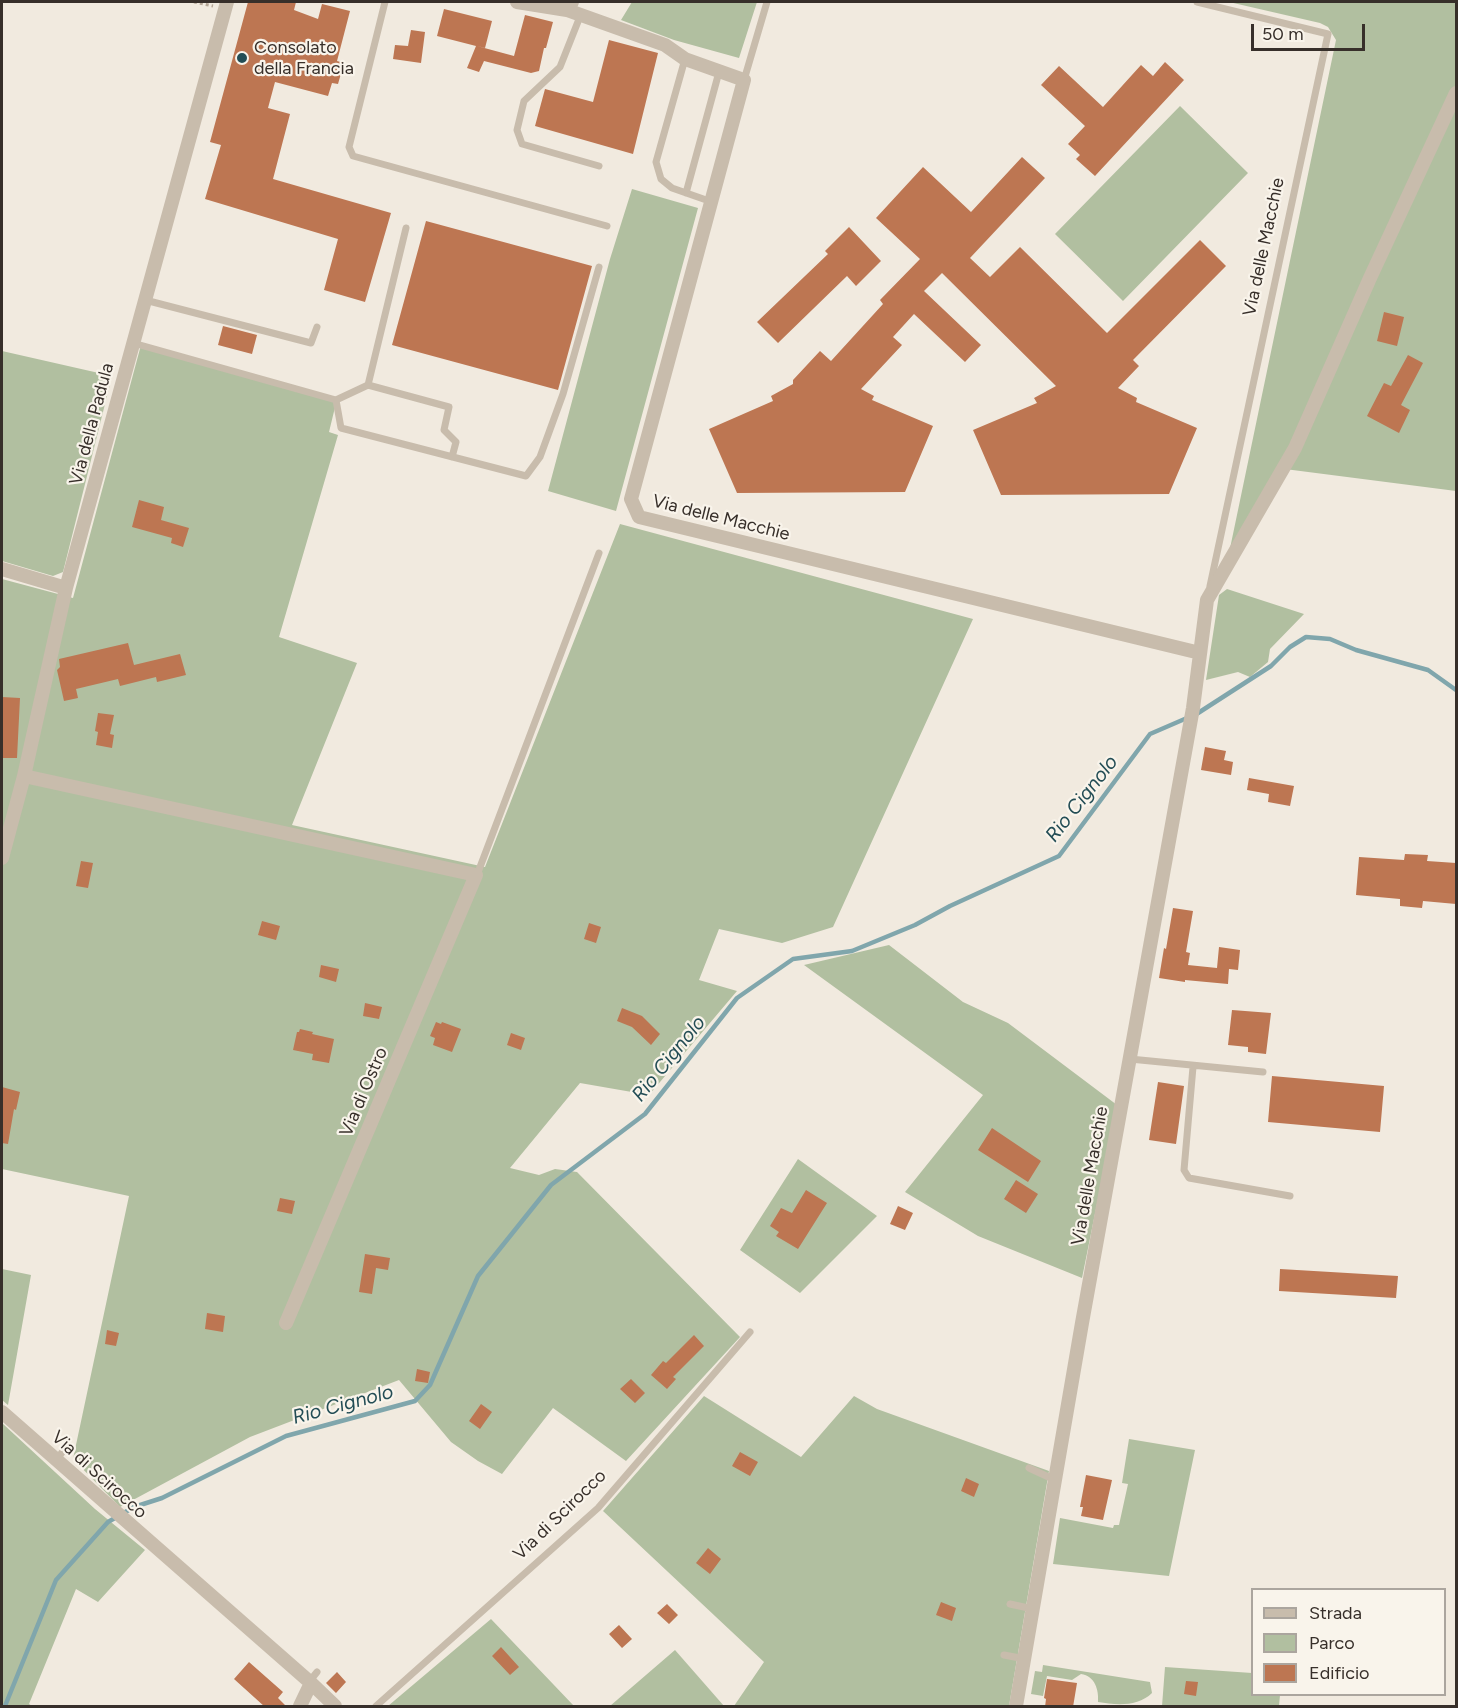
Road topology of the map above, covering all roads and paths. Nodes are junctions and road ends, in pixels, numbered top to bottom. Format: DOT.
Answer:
graph roads {
  1 [pos="194,2"];
  2 [pos="385,2"];
  3 [pos="517,2"];
  4 [pos="767,2"];
  5 [pos="1197,2"];
  6 [pos="226,5"];
  7 [pos="573,9"];
  8 [pos="685,59"];
  9 [pos="719,72"];
  10 [pos="744,80"];
  11 [pos="1456,93"];
  12 [pos="599,166"];
  13 [pos="686,193"];
  14 [pos="712,202"];
  15 [pos="607,226"];
  16 [pos="406,228"];
  17 [pos="599,267"];
  18 [pos="145,300"];
  19 [pos="317,327"];
  20 [pos="133,343"];
  21 [pos="368,385"];
  22 [pos="336,400"];
  23 [pos="452,457"];
  24 [pos="599,553"];
  25 [pos="2,569"];
  26 [pos="66,588"];
  27 [pos="1207,600"];
  28 [pos="1200,652"];
  29 [pos="24,776"];
  30 [pos="2,858"];
  31 [pos="479,875"];
  32 [pos="1130,1059"];
  33 [pos="1193,1067"];
  34 [pos="1263,1072"];
  35 [pos="1290,1196"];
  36 [pos="286,1323"];
  37 [pos="750,1332"];
  38 [pos="2,1412"];
  39 [pos="1029,1468"];
  40 [pos="1055,1480"];
  41 [pos="1010,1604"];
  42 [pos="1033,1609"];
  43 [pos="1004,1655"];
  44 [pos="1025,1659"];
  45 [pos="312,1679"];
  46 [pos="300,1707"];
  47 [pos="335,1707"];
  48 [pos="376,1707"];
  49 [pos="1016,1707"];
  1 -- 6 [label="path"];
  2 -- 15 [label="lane"];
  3 -- 7 [label="street"];
  4 -- 10 [label="lane, Via delle Macchie"];
  5 -- 27 [label="lane, Via delle Macchie"];
  6 -- 18 [label="street, Via della Padula"];
  7 -- 8 [label="street"];
  7 -- 12 [label="lane"];
  8 -- 9 [label="street"];
  8 -- 13 [label="lane"];
  9 -- 10 [label="street"];
  9 -- 13 [label="lane"];
  10 -- 14 [label="street, Via delle Macchie"];
  11 -- 27 [label="street, Via delle Macchie"];
  13 -- 14 [label="lane"];
  14 -- 28 [label="street, Via delle Macchie"];
  16 -- 21 [label="lane"];
  17 -- 23 [label="lane"];
  18 -- 19 [label="lane"];
  18 -- 20 [label="street, Via della Padula"];
  20 -- 22 [label="lane"];
  20 -- 26 [label="street, Via della Padula"];
  21 -- 22 [label="lane"];
  21 -- 23 [label="lane"];
  22 -- 23 [label="lane"];
  24 -- 31 [label="lane"];
  25 -- 26 [label="street"];
  26 -- 29 [label="street, Via della Padula"];
  27 -- 28 [label="street, Via delle Macchie"];
  28 -- 32 [label="street, Via delle Macchie"];
  29 -- 30 [label="street, Via della Padula"];
  29 -- 31 [label="street"];
  31 -- 36 [label="street, Via di Ostro"];
  32 -- 33 [label="lane"];
  32 -- 40 [label="street, Via delle Macchie"];
  33 -- 34 [label="lane"];
  33 -- 35 [label="lane"];
  37 -- 48 [label="lane, Via di Scirocco"];
  38 -- 45 [label="street, Via di Scirocco"];
  39 -- 40 [label="lane"];
  40 -- 42 [label="street, Via delle Macchie"];
  41 -- 42 [label="lane"];
  42 -- 44 [label="street, Via delle Macchie"];
  43 -- 44 [label="lane"];
  44 -- 49 [label="street, Via delle Macchie"];
  45 -- 46 [label="street"];
  45 -- 47 [label="street, Via di Scirocco"];
}
